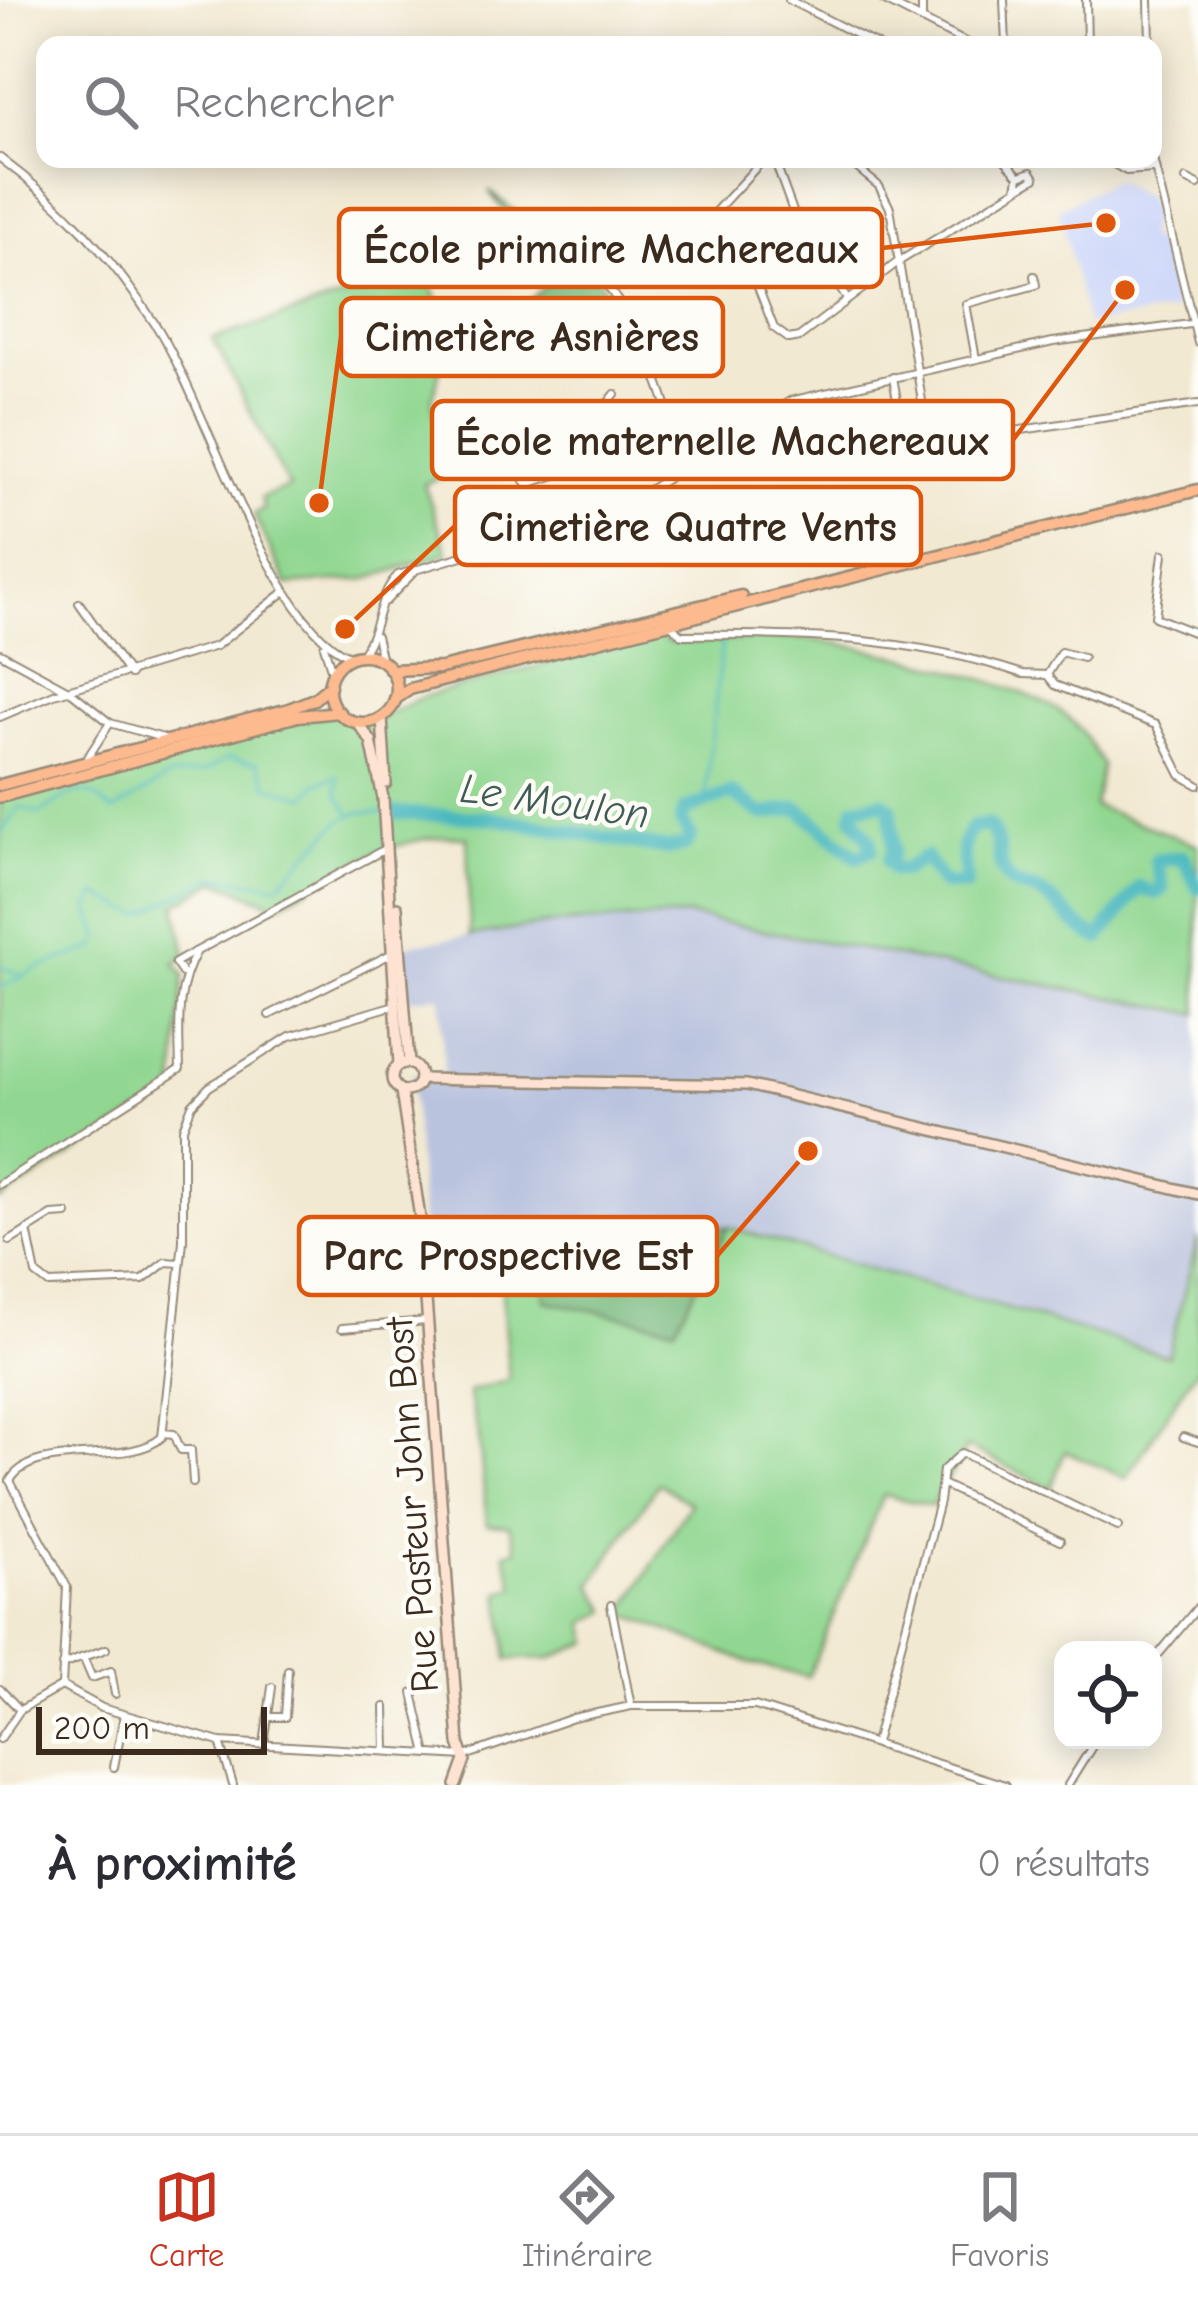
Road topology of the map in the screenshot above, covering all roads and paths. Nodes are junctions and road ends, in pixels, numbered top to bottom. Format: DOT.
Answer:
graph roads {
  1 [pos="789,0"];
  2 [pos="883,0"];
  3 [pos="922,0"];
  4 [pos="1004,0"];
  5 [pos="1086,0"];
  6 [pos="1149,0"];
  7 [pos="922,20"];
  8 [pos="859,36"];
  9 [pos="953,36"];
  10 [pos="1006,36"];
  11 [pos="1088,36"];
  12 [pos="1150,36"];
  13 [pos="0,158"];
  14 [pos="756,168"];
  15 [pos="777,168"];
  16 [pos="855,168"];
  17 [pos="1012,168"];
  18 [pos="1121,168"];
  19 [pos="1154,169"];
  20 [pos="1019,176"];
  21 [pos="1186,179"];
  22 [pos="1198,185"];
  23 [pos="1017,188"];
  24 [pos="713,214"];
  25 [pos="548,236"];
  26 [pos="898,262"];
  27 [pos="651,276"];
  28 [pos="1034,276"];
  29 [pos="847,299"];
  30 [pos="1195,324"];
  31 [pos="1198,343"];
  32 [pos="976,359"];
  33 [pos="915,372"];
  34 [pos="893,377"];
  35 [pos="615,394"];
  36 [pos="1198,404"];
  37 [pos="595,419"];
  38 [pos="929,443"];
  39 [pos="638,447"];
  40 [pos="905,447"];
  41 [pos="694,461"];
  42 [pos="675,471"];
  43 [pos="1198,486"];
  44 [pos="1162,554"];
  45 [pos="417,570"];
  46 [pos="283,593"];
  47 [pos="79,603"];
  48 [pos="384,603"];
  49 [pos="664,619"];
  50 [pos="376,632"];
  51 [pos="1198,634"];
  52 [pos="323,643"];
  53 [pos="0,653"];
  54 [pos="356,656"];
  55 [pos="1083,658"];
  56 [pos="386,665"];
  57 [pos="130,675"];
  58 [pos="1047,675"];
  59 [pos="331,680"];
  60 [pos="70,691"];
  61 [pos="395,699"];
  62 [pos="339,712"];
  63 [pos="382,717"];
  64 [pos="0,718"];
  65 [pos="357,722"];
  66 [pos="110,723"];
  67 [pos="166,740"];
  68 [pos="85,761"];
  69 [pos="1198,784"];
  70 [pos="0,785"];
  71 [pos="0,797"];
  72 [pos="385,797"];
  73 [pos="387,823"];
  74 [pos="387,848"];
  75 [pos="197,951"];
  76 [pos="393,953"];
  77 [pos="184,974"];
  78 [pos="401,1005"];
  79 [pos="269,1015"];
  80 [pos="404,1064"];
  81 [pos="411,1086"];
  82 [pos="0,1184"];
  83 [pos="1198,1194"];
  84 [pos="68,1214"];
  85 [pos="27,1230"];
  86 [pos="10,1241"];
  87 [pos="181,1263"];
  88 [pos="427,1321"];
  89 [pos="341,1328"];
  90 [pos="163,1433"];
  91 [pos="1183,1437"];
  92 [pos="1198,1442"];
  93 [pos="193,1484"];
  94 [pos="944,1485"];
  95 [pos="1118,1527"];
  96 [pos="1060,1540"];
  97 [pos="611,1605"];
  98 [pos="1198,1607"];
  99 [pos="106,1649"];
  100 [pos="1162,1650"];
  101 [pos="83,1657"];
  102 [pos="62,1665"];
  103 [pos="288,1670"];
  104 [pos="62,1686"];
  105 [pos="272,1687"];
  106 [pos="0,1689"];
  107 [pos="413,1693"];
  108 [pos="115,1694"];
  109 [pos="631,1706"];
  110 [pos="385,1707"];
  111 [pos="20,1710"];
  112 [pos="124,1715"];
  113 [pos="270,1717"];
  114 [pos="0,1739"];
  115 [pos="220,1742"];
  116 [pos="875,1743"];
  117 [pos="264,1744"];
  118 [pos="386,1749"];
  119 [pos="1090,1749"];
  120 [pos="426,1750"];
  121 [pos="465,1756"];
  122 [pos="114,1767"];
  123 [pos="232,1785"];
  124 [pos="456,1785"];
  125 [pos="1005,1785"];
  126 [pos="1068,1785"];
  1 -- 8 [label="street"];
  2 -- 7 [label="street"];
  3 -- 7 [label="street"];
  4 -- 10 [label="street"];
  5 -- 11 [label="street"];
  6 -- 12 [label="street"];
  7 -- 9 [label="street"];
  13 -- 46 [label="street"];
  14 -- 24 [label="street"];
  15 -- 29 [label="street"];
  16 -- 26 [label="street"];
  17 -- 20 [label="street"];
  18 -- 19 [label="street"];
  19 -- 30 [label="street"];
  20 -- 23 [label="street"];
  20 -- 23 [label="street"];
  21 -- 22 [label="street"];
  23 -- 26 [label="street"];
  24 -- 27 [label="street"];
  24 -- 29 [label="street"];
  25 -- 42 [label="street"];
  26 -- 29 [label="street"];
  26 -- 33 [label="street"];
  28 -- 32 [label="street"];
  30 -- 31 [label="street"];
  30 -- 32 [label="street"];
  32 -- 33 [label="street"];
  33 -- 34 [label="street"];
  33 -- 38 [label="street"];
  34 -- 40 [label="street"];
  34 -- 41 [label="street"];
  35 -- 37 [label="street"];
  36 -- 38 [label="street"];
  37 -- 39 [label="street"];
  37 -- 39 [label="street"];
  38 -- 40 [label="street"];
  39 -- 42 [label="street"];
  40 -- 41 [label="street"];
  41 -- 42 [label="street"];
  42 -- 45 [label="street"];
  43 -- 49 [label="main road"];
  44 -- 51 [label="street"];
  45 -- 48 [label="street"];
  45 -- 48 [label="street"];
  46 -- 52 [label="street"];
  46 -- 57 [label="street"];
  47 -- 57 [label="street"];
  48 -- 50 [label="street"];
  49 -- 56 [label="main road"];
  49 -- 58 [label="street"];
  49 -- 61 [label="main road"];
  50 -- 54 [label="street"];
  50 -- 56 [label="street"];
  52 -- 54 [label="street"];
  52 -- 59 [label="street"];
  53 -- 60 [label="street"];
  54 -- 56 [label="main road"];
  54 -- 59 [label="main road"];
  55 -- 58 [label="street"];
  56 -- 61 [label="main road"];
  57 -- 60 [label="street"];
  58 -- 69 [label="street"];
  59 -- 62 [label="main road"];
  59 -- 67 [label="main road"];
  60 -- 64 [label="street"];
  60 -- 66 [label="street"];
  61 -- 63 [label="main road"];
  62 -- 65 [label="main road"];
  62 -- 71 [label="main road"];
  63 -- 65 [label="main road"];
  63 -- 72 [label="main road"];
  65 -- 72 [label="main road"];
  66 -- 67 [label="street"];
  66 -- 68 [label="street"];
  67 -- 68 [label="main road"];
  68 -- 70 [label="main road"];
  72 -- 73 [label="main road"];
  73 -- 74 [label="main road"];
  73 -- 78 [label="main road"];
  74 -- 75 [label="street"];
  74 -- 76 [label="main road"];
  75 -- 77 [label="street"];
  75 -- 77 [label="street"];
  76 -- 78 [label="main road"];
  76 -- 79 [label="street"];
  77 -- 82 [label="street"];
  78 -- 80 [label="main road"];
  78 -- 87 [label="street"];
  80 -- 81 [label="main road"];
  80 -- 81 [label="main road, Rue Pasteur John Bost"];
  81 -- 83 [label="main road"];
  81 -- 88 [label="main road, Rue Pasteur John Bost"];
  84 -- 85 [label="street"];
  85 -- 86 [label="street"];
  85 -- 87 [label="street"];
  87 -- 90 [label="street"];
  88 -- 89 [label="street"];
  88 -- 121 [label="main road, Rue Pasteur John Bost"];
  90 -- 93 [label="street"];
  90 -- 102 [label="street"];
  91 -- 92 [label="street"];
  94 -- 95 [label="street"];
  94 -- 96 [label="street"];
  94 -- 116 [label="street"];
  97 -- 109 [label="street"];
  98 -- 100 [label="street"];
  99 -- 101 [label="street"];
  101 -- 102 [label="street"];
  101 -- 108 [label="street"];
  102 -- 104 [label="street"];
  103 -- 113 [label="street"];
  104 -- 111 [label="street"];
  104 -- 112 [label="street"];
  105 -- 113 [label="street"];
  106 -- 111 [label="street"];
  107 -- 120 [label="street"];
  109 -- 116 [label="street"];
  109 -- 121 [label="street"];
  110 -- 118 [label="street"];
  111 -- 114 [label="street"];
  112 -- 115 [label="street"];
  112 -- 122 [label="street"];
  113 -- 117 [label="street"];
  115 -- 117 [label="street"];
  115 -- 123 [label="street"];
  116 -- 125 [label="street"];
  117 -- 118 [label="street"];
  118 -- 120 [label="street"];
  119 -- 126 [label="street"];
  120 -- 121 [label="street"];
  121 -- 124 [label="main road"];
}
